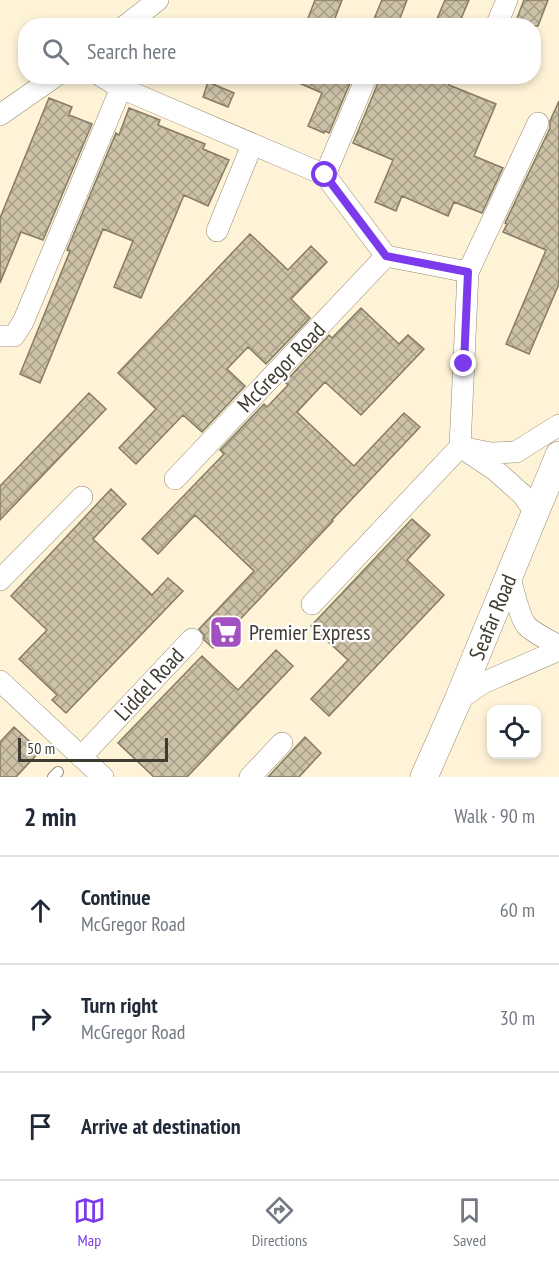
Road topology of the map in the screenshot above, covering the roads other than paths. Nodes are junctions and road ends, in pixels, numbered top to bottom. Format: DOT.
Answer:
graph roads {
  1 [pos="158,0"];
  2 [pos="507,0"];
  3 [pos="135,18"];
  4 [pos="499,18"];
  5 [pos="45,84"];
  6 [pos="114,84"];
  7 [pos="363,84"];
  8 [pos="121,88"];
  9 [pos="0,115"];
  10 [pos="538,123"];
  11 [pos="252,145"];
  12 [pos="325,175"];
  13 [pos="217,231"];
  14 [pos="386,256"];
  15 [pos="468,272"];
  16 [pos="0,336"];
  17 [pos="559,425"];
  18 [pos="460,447"];
  19 [pos="559,455"];
  20 [pos="175,479"];
  21 [pos="82,497"];
  22 [pos="535,513"];
  23 [pos="509,574"];
  24 [pos="0,580"];
  25 [pos="312,604"];
  26 [pos="192,639"];
  27 [pos="559,648"];
  28 [pos="2,686"];
  29 [pos="458,700"];
  30 [pos="282,743"];
  31 [pos="81,757"];
  32 [pos="103,777"];
  33 [pos="250,777"];
  34 [pos="423,777"];
  1 -- 3 [label="street"];
  2 -- 4 [label="street"];
  5 -- 9 [label="street"];
  6 -- 8 [label="street"];
  7 -- 12 [label="street"];
  8 -- 11 [label="street"];
  8 -- 16 [label="street"];
  10 -- 15 [label="street"];
  11 -- 12 [label="street"];
  11 -- 13 [label="street"];
  12 -- 14 [label="street"];
  14 -- 15 [label="street"];
  14 -- 20 [label="street, McGregor Road"];
  15 -- 18 [label="street"];
  17 -- 18 [label="street"];
  18 -- 22 [label="street"];
  18 -- 25 [label="street"];
  19 -- 22 [label="street, Seafar Road"];
  21 -- 24 [label="street"];
  22 -- 23 [label="street, Seafar Road"];
  23 -- 27 [label="street"];
  23 -- 29 [label="street, Seafar Road"];
  26 -- 31 [label="street, Liddel Road"];
  27 -- 29 [label="street"];
  28 -- 31 [label="street"];
  29 -- 34 [label="street, Seafar Road"];
  30 -- 33 [label="street"];
  31 -- 32 [label="street"];
}
